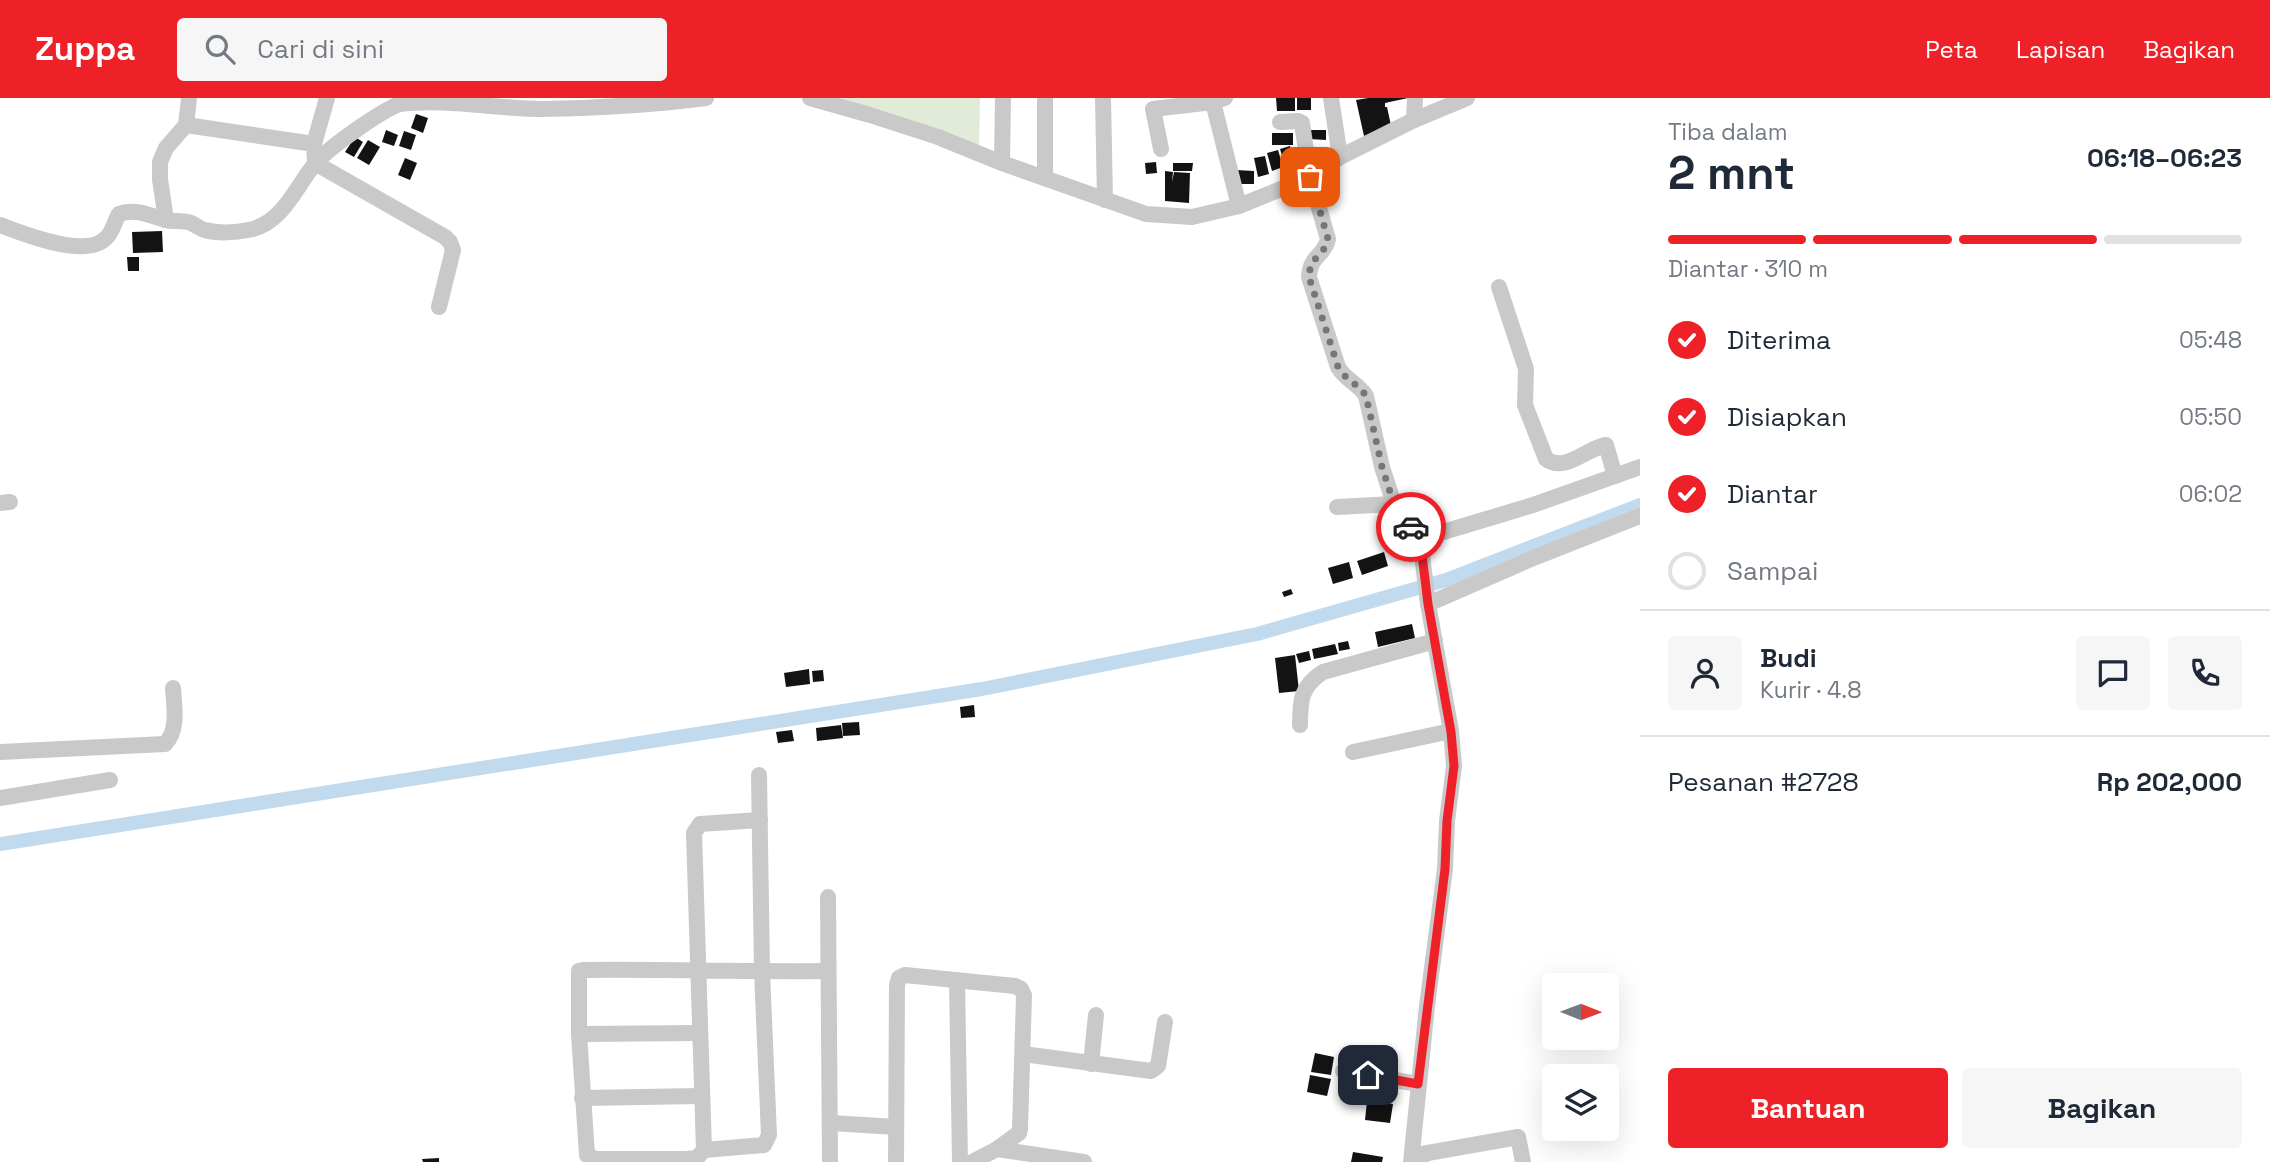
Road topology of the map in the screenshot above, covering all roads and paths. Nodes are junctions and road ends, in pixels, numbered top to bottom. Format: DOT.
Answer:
graph roads {
  1 [pos="190,98"];
  2 [pos="327,98"];
  3 [pos="706,98"];
  4 [pos="810,98"];
  5 [pos="1003,98"];
  6 [pos="1045,98"];
  7 [pos="1103,98"];
  8 [pos="1331,98"];
  9 [pos="1415,98"];
  10 [pos="1467,98"];
  11 [pos="1217,99"];
  12 [pos="569,102"];
  13 [pos="1414,120"];
  14 [pos="1280,122"];
  15 [pos="186,125"];
  16 [pos="314,144"];
  17 [pos="1161,149"];
  18 [pos="1340,157"];
  19 [pos="315,163"];
  20 [pos="1002,163"];
  21 [pos="1310,177"];
  22 [pos="1045,178"];
  23 [pos="1105,200"];
  24 [pos="1239,206"];
  25 [pos="166,220"];
  26 [pos="0,225"];
  27 [pos="1499,287"];
  28 [pos="439,307"];
  29 [pos="1640,467"];
  30 [pos="1615,476"];
  31 [pos="1394,504"];
  32 [pos="1337,508"];
  33 [pos="1640,516"];
  34 [pos="1420,546"];
  35 [pos="1428,601"];
  36 [pos="1435,641"];
  37 [pos="173,688"];
  38 [pos="1300,725"];
  39 [pos="1451,732"];
  40 [pos="0,752"];
  41 [pos="1353,752"];
  42 [pos="759,775"];
  43 [pos="110,780"];
  44 [pos="0,797"];
  45 [pos="760,820"];
  46 [pos="828,897"];
  47 [pos="699,969"];
  48 [pos="827,971"];
  49 [pos="762,972"];
  50 [pos="957,980"];
  51 [pos="1096,1015"];
  52 [pos="1165,1022"];
  53 [pos="700,1033"];
  54 [pos="579,1034"];
  55 [pos="1023,1054"];
  56 [pos="1091,1064"];
  57 [pos="1343,1071"];
  58 [pos="1418,1084"];
  59 [pos="701,1096"];
  60 [pos="582,1098"];
  61 [pos="831,1123"];
  62 [pos="895,1127"];
  63 [pos="704,1150"];
  64 [pos="997,1150"];
  65 [pos="1051,1160"];
  66 [pos="830,1162"];
  67 [pos="896,1162"];
  68 [pos="960,1162"];
  69 [pos="972,1162"];
  70 [pos="1084,1162"];
  71 [pos="1410,1162"];
  72 [pos="1421,1162"];
  73 [pos="1522,1162"];
  1 -- 15 [label="street"];
  2 -- 16 [label="street"];
  3 -- 12 [label="street"];
  4 -- 20 [label="street"];
  5 -- 20 [label="street"];
  6 -- 22 [label="street"];
  7 -- 23 [label="street"];
  8 -- 18 [label="street"];
  9 -- 13 [label="street"];
  10 -- 13 [label="street"];
  11 -- 17 [label="street"];
  11 -- 24 [label="street"];
  12 -- 19 [label="street"];
  13 -- 18 [label="street"];
  14 -- 21 [label="street"];
  15 -- 16 [label="street"];
  15 -- 25 [label="street"];
  16 -- 19 [label="street"];
  18 -- 21 [label="street"];
  19 -- 25 [label="street"];
  19 -- 28 [label="street"];
  20 -- 22 [label="street"];
  21 -- 24 [label="street"];
  21 -- 31 [label="street"];
  22 -- 23 [label="street"];
  23 -- 24 [label="street"];
  25 -- 26 [label="street"];
  27 -- 30 [label="street"];
  29 -- 30 [label="street"];
  30 -- 34 [label="street"];
  31 -- 32 [label="street"];
  31 -- 34 [label="street"];
  33 -- 35 [label="street"];
  34 -- 35 [label="street"];
  35 -- 36 [label="street"];
  36 -- 38 [label="street"];
  36 -- 39 [label="street"];
  37 -- 40 [label="street"];
  39 -- 41 [label="street"];
  39 -- 58 [label="street"];
  42 -- 45 [label="street"];
  43 -- 44 [label="street"];
  45 -- 47 [label="street"];
  45 -- 49 [label="street"];
  46 -- 48 [label="street"];
  47 -- 49 [label="street"];
  47 -- 53 [label="street"];
  47 -- 54 [label="street"];
  48 -- 49 [label="street"];
  48 -- 61 [label="street"];
  49 -- 63 [label="street"];
  50 -- 55 [label="street"];
  50 -- 62 [label="street"];
  50 -- 68 [label="street"];
  51 -- 56 [label="street"];
  52 -- 56 [label="street"];
  53 -- 54 [label="street"];
  53 -- 59 [label="street"];
  54 -- 60 [label="street"];
  55 -- 56 [label="street"];
  55 -- 64 [label="street"];
  57 -- 58 [label="street"];
  58 -- 71 [label="street"];
  59 -- 60 [label="street"];
  59 -- 63 [label="street"];
  60 -- 63 [label="street"];
  61 -- 62 [label="street"];
  61 -- 66 [label="street"];
  62 -- 67 [label="street"];
  64 -- 65 [label="street"];
  64 -- 69 [label="street"];
  65 -- 70 [label="street"];
  72 -- 73 [label="street"];
}
